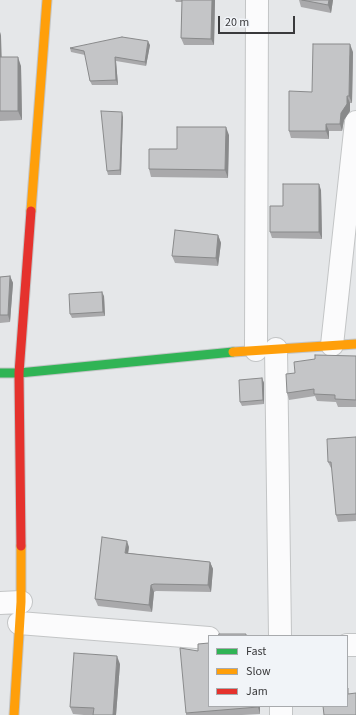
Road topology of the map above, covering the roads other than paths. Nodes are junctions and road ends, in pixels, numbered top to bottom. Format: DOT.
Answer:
graph roads {
  1 [pos="47,0"];
  2 [pos="258,0"];
  3 [pos="356,122"];
  4 [pos="356,344"];
  5 [pos="332,345"];
  6 [pos="266,350"];
  7 [pos="0,373"];
  8 [pos="19,373"];
  9 [pos="10,602"];
  10 [pos="19,624"];
  11 [pos="280,635"];
  12 [pos="208,638"];
  13 [pos="14,715"];
  1 -- 8 [label="street"];
  2 -- 6 [label="street"];
  3 -- 5 [label="street"];
  4 -- 5 [label="street"];
  5 -- 6 [label="street"];
  6 -- 8 [label="street"];
  6 -- 11 [label="street"];
  7 -- 8 [label="street"];
  8 -- 9 [label="street"];
  9 -- 10 [label="street"];
  10 -- 12 [label="street"];
  10 -- 13 [label="street"];
}
